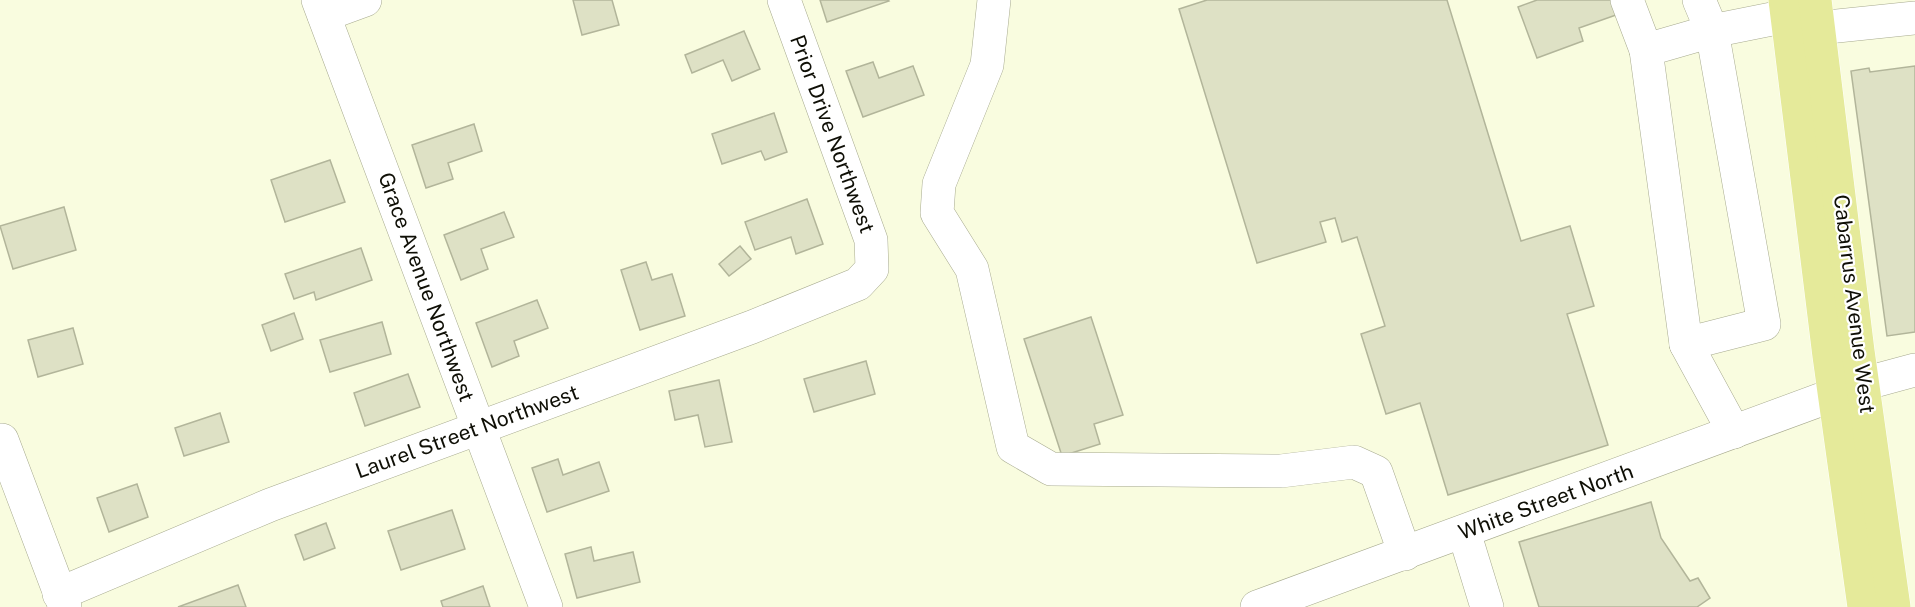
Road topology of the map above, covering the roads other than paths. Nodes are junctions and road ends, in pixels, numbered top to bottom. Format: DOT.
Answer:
graph roads {
  1 [pos="366,0"];
  2 [pos="784,0"];
  3 [pos="994,0"];
  4 [pos="1628,0"];
  5 [pos="1699,0"];
  6 [pos="321,8"];
  7 [pos="1802,11"];
  8 [pos="1915,18"];
  9 [pos="1712,31"];
  10 [pos="1646,50"];
  11 [pos="872,269"];
  12 [pos="1686,344"];
  13 [pos="1915,370"];
  14 [pos="1849,390"];
  15 [pos="478,427"];
  16 [pos="1734,432"];
  17 [pos="2,440"];
  18 [pos="1464,532"];
  19 [pos="1405,554"];
  20 [pos="62,600"];
  21 [pos="546,607"];
  22 [pos="1257,607"];
  23 [pos="1487,607"];
  24 [pos="1864,607"];
  25 [pos="1894,607"];
  1 -- 6 [label="street"];
  2 -- 11 [label="street, Prior Drive Northwest"];
  3 -- 19 [label="street"];
  4 -- 10 [label="street"];
  5 -- 9 [label="street"];
  6 -- 15 [label="street, Grace Avenue Northwest"];
  7 -- 8 [label="street"];
  7 -- 9 [label="street"];
  7 -- 14 [label="main road, Cabarrus Avenue West"];
  9 -- 10 [label="street"];
  9 -- 12 [label="street"];
  10 -- 12 [label="street"];
  11 -- 15 [label="street, Laurel Street Northwest"];
  12 -- 16 [label="street"];
  13 -- 14 [label="street, White Street North"];
  14 -- 16 [label="street, White Street North"];
  14 -- 24 [label="main road, Cabarrus Avenue West"];
  14 -- 25 [label="main road, Cabarrus Avenue West"];
  15 -- 20 [label="street, Laurel Street Northwest"];
  15 -- 21 [label="street, Grace Avenue Northwest"];
  16 -- 18 [label="street, White Street North"];
  17 -- 20 [label="street"];
  18 -- 19 [label="street, White Street North"];
  18 -- 23 [label="street"];
  19 -- 22 [label="street, White Street North"];
}
